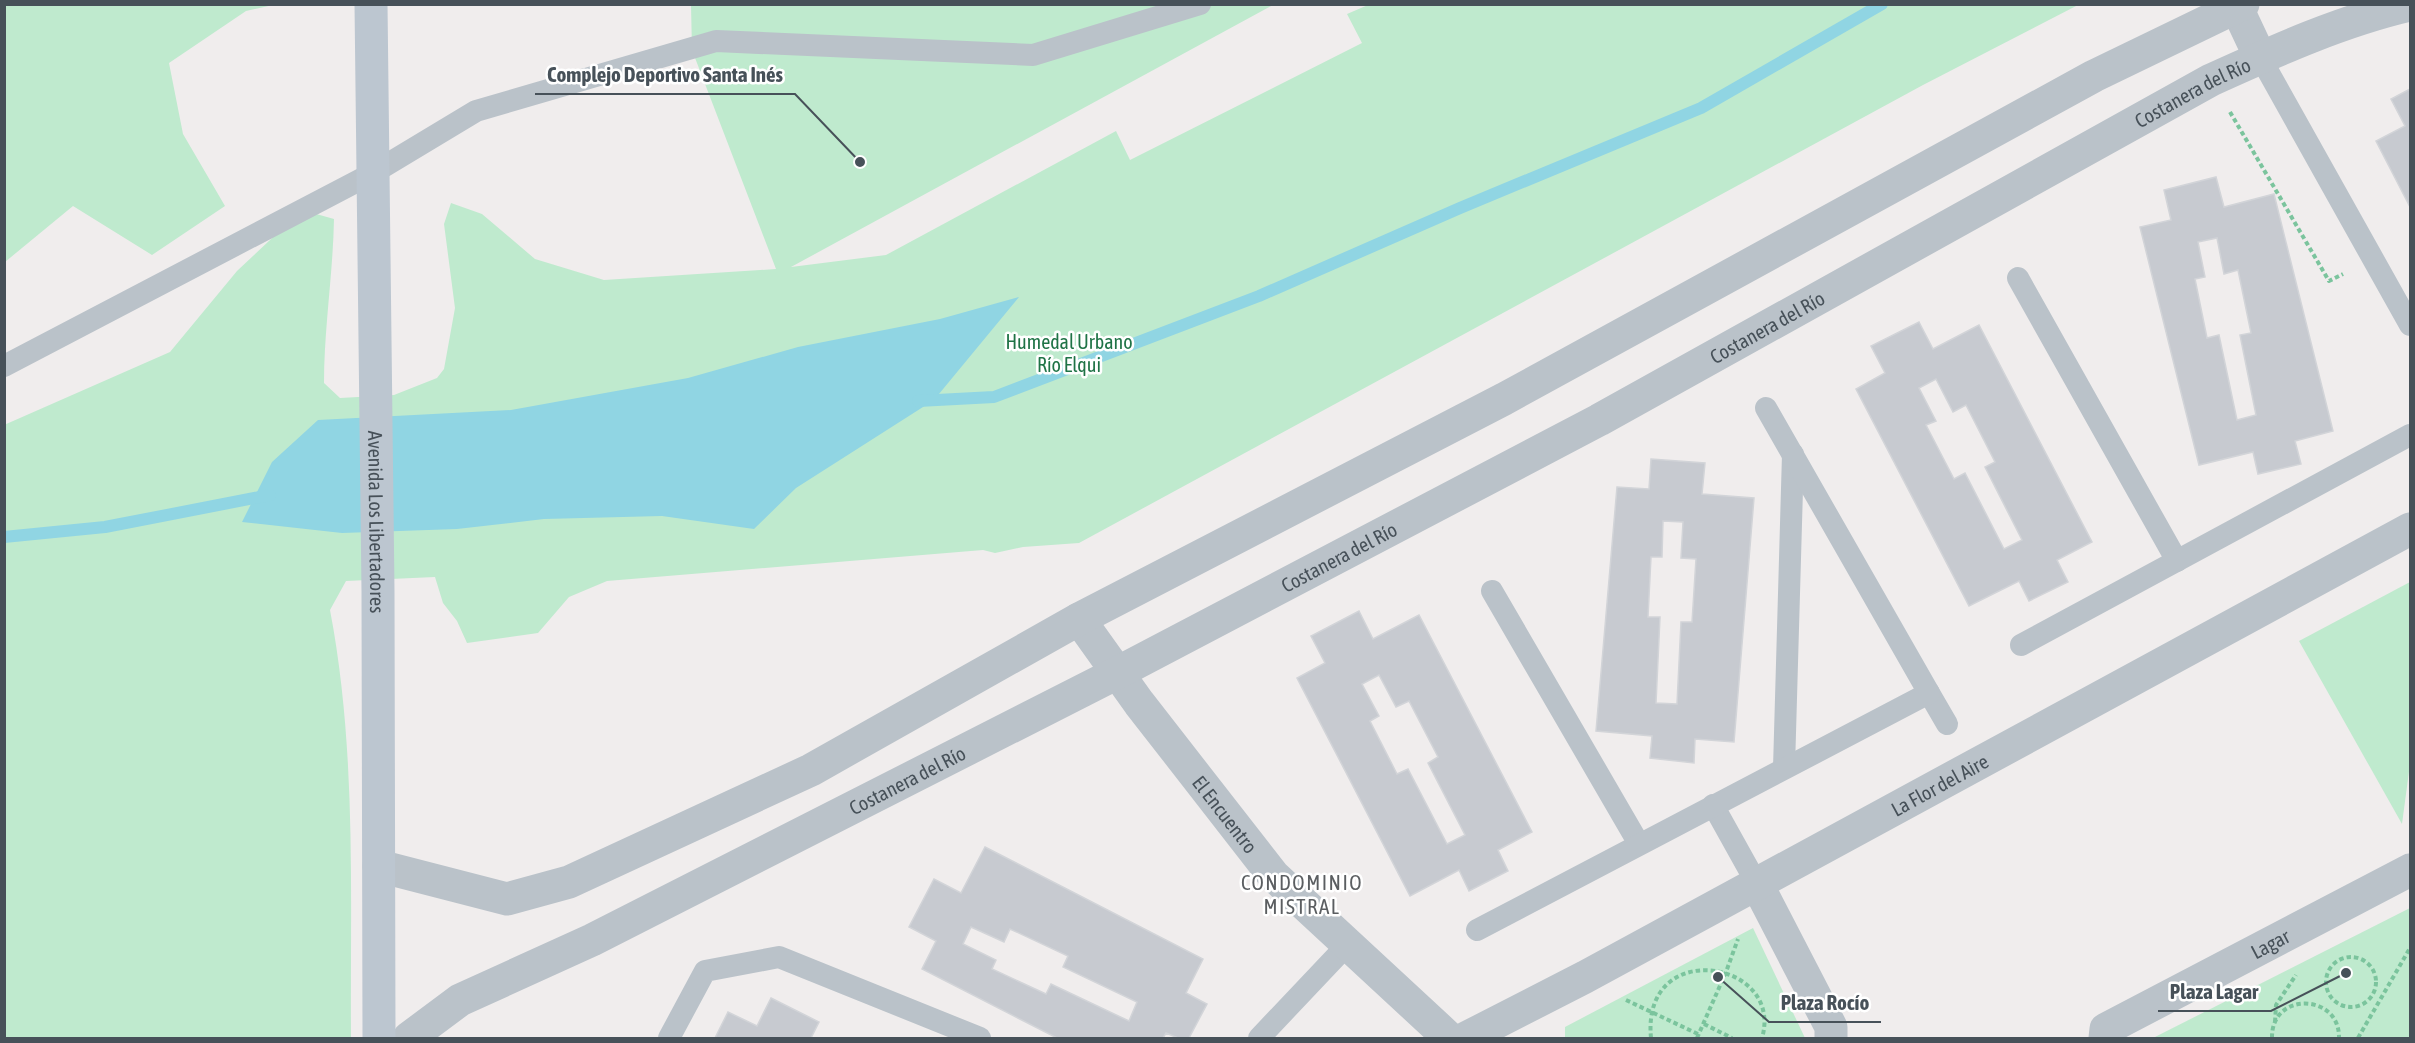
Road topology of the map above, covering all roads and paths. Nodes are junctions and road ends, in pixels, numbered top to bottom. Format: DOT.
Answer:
graph roads {
  1 [pos="371,4"];
  2 [pos="1200,4"];
  3 [pos="2410,5"];
  4 [pos="2240,6"];
  5 [pos="2260,57"];
  6 [pos="2229,111"];
  7 [pos="373,173"];
  8 [pos="2373,258"];
  9 [pos="2018,278"];
  10 [pos="2410,325"];
  11 [pos="4,366"];
  12 [pos="1766,408"];
  13 [pos="2410,435"];
  14 [pos="1793,453"];
  15 [pos="2410,529"];
  16 [pos="2177,561"];
  17 [pos="1492,591"];
  18 [pos="1079,619"];
  19 [pos="2021,645"];
  20 [pos="1117,672"];
  21 [pos="1929,693"];
  22 [pos="1947,724"];
  23 [pos="1785,768"];
  24 [pos="1713,805"];
  25 [pos="1639,844"];
  26 [pos="379,866"];
  27 [pos="2410,870"];
  28 [pos="1757,884"];
  29 [pos="1478,930"];
  30 [pos="1348,944"];
  31 [pos="2410,948"];
  32 [pos="2329,970"];
  33 [pos="1726,972"];
  34 [pos="1584,977"];
  35 [pos="1650,1013"];
  36 [pos="1704,1023"];
  37 [pos="946,1032"];
  38 [pos="1698,1036"];
  39 [pos="379,1038"];
  40 [pos="409,1038"];
  41 [pos="669,1038"];
  42 [pos="980,1038"];
  43 [pos="1259,1038"];
  44 [pos="1449,1038"];
  45 [pos="1467,1038"];
  46 [pos="1651,1038"];
  47 [pos="1732,1038"];
  48 [pos="1762,1038"];
  49 [pos="1831,1038"];
  50 [pos="2105,1038"];
  51 [pos="2272,1038"];
  52 [pos="2338,1038"];
  53 [pos="2358,1038"];
  1 -- 7 [label="main road, Avenida Los Libertadores"];
  2 -- 7 [label="lane"];
  3 -- 5 [label="street, Costanera del Río"];
  4 -- 5 [label="street, Costanera del Río"];
  4 -- 18 [label="street, Costanera del Río"];
  5 -- 8 [label="lane"];
  5 -- 20 [label="street, Costanera del Río"];
  6 -- 8 [label="path"];
  7 -- 11 [label="lane"];
  7 -- 26 [label="main road, Avenida Los Libertadores"];
  8 -- 10 [label="lane"];
  9 -- 16 [label="lane"];
  12 -- 14 [label="lane"];
  13 -- 16 [label="lane"];
  14 -- 21 [label="lane"];
  14 -- 23 [label="lane"];
  15 -- 28 [label="street, La Flor del Aire"];
  16 -- 19 [label="lane"];
  17 -- 25 [label="lane"];
  18 -- 20 [label="street, El Encuentro"];
  18 -- 26 [label="street, Costanera del Río"];
  20 -- 30 [label="street, El Encuentro"];
  20 -- 40 [label="street, Costanera del Río"];
  21 -- 22 [label="lane"];
  21 -- 23 [label="lane"];
  23 -- 24 [label="lane"];
  24 -- 25 [label="lane"];
  24 -- 28 [label="lane"];
  25 -- 29 [label="lane"];
  26 -- 39 [label="main road, Avenida Los Libertadores"];
  27 -- 50 [label="street, Lagar"];
  28 -- 33 [label="path"];
  28 -- 34 [label="street, La Flor del Aire"];
  28 -- 49 [label="street"];
  30 -- 43 [label="lane"];
  30 -- 44 [label="street, El Encuentro"];
  31 -- 53 [label="path"];
  32 -- 32 [label="path"];
  33 -- 35 [label="path"];
  33 -- 36 [label="path"];
  33 -- 48 [label="path"];
  34 -- 35 [label="path"];
  34 -- 45 [label="street, La Flor del Aire"];
  35 -- 38 [label="path"];
  35 -- 46 [label="path"];
  36 -- 38 [label="path"];
  36 -- 47 [label="path"];
  37 -- 41 [label="lane"];
  37 -- 42 [label="lane"];
  51 -- 52 [label="path"];
}
